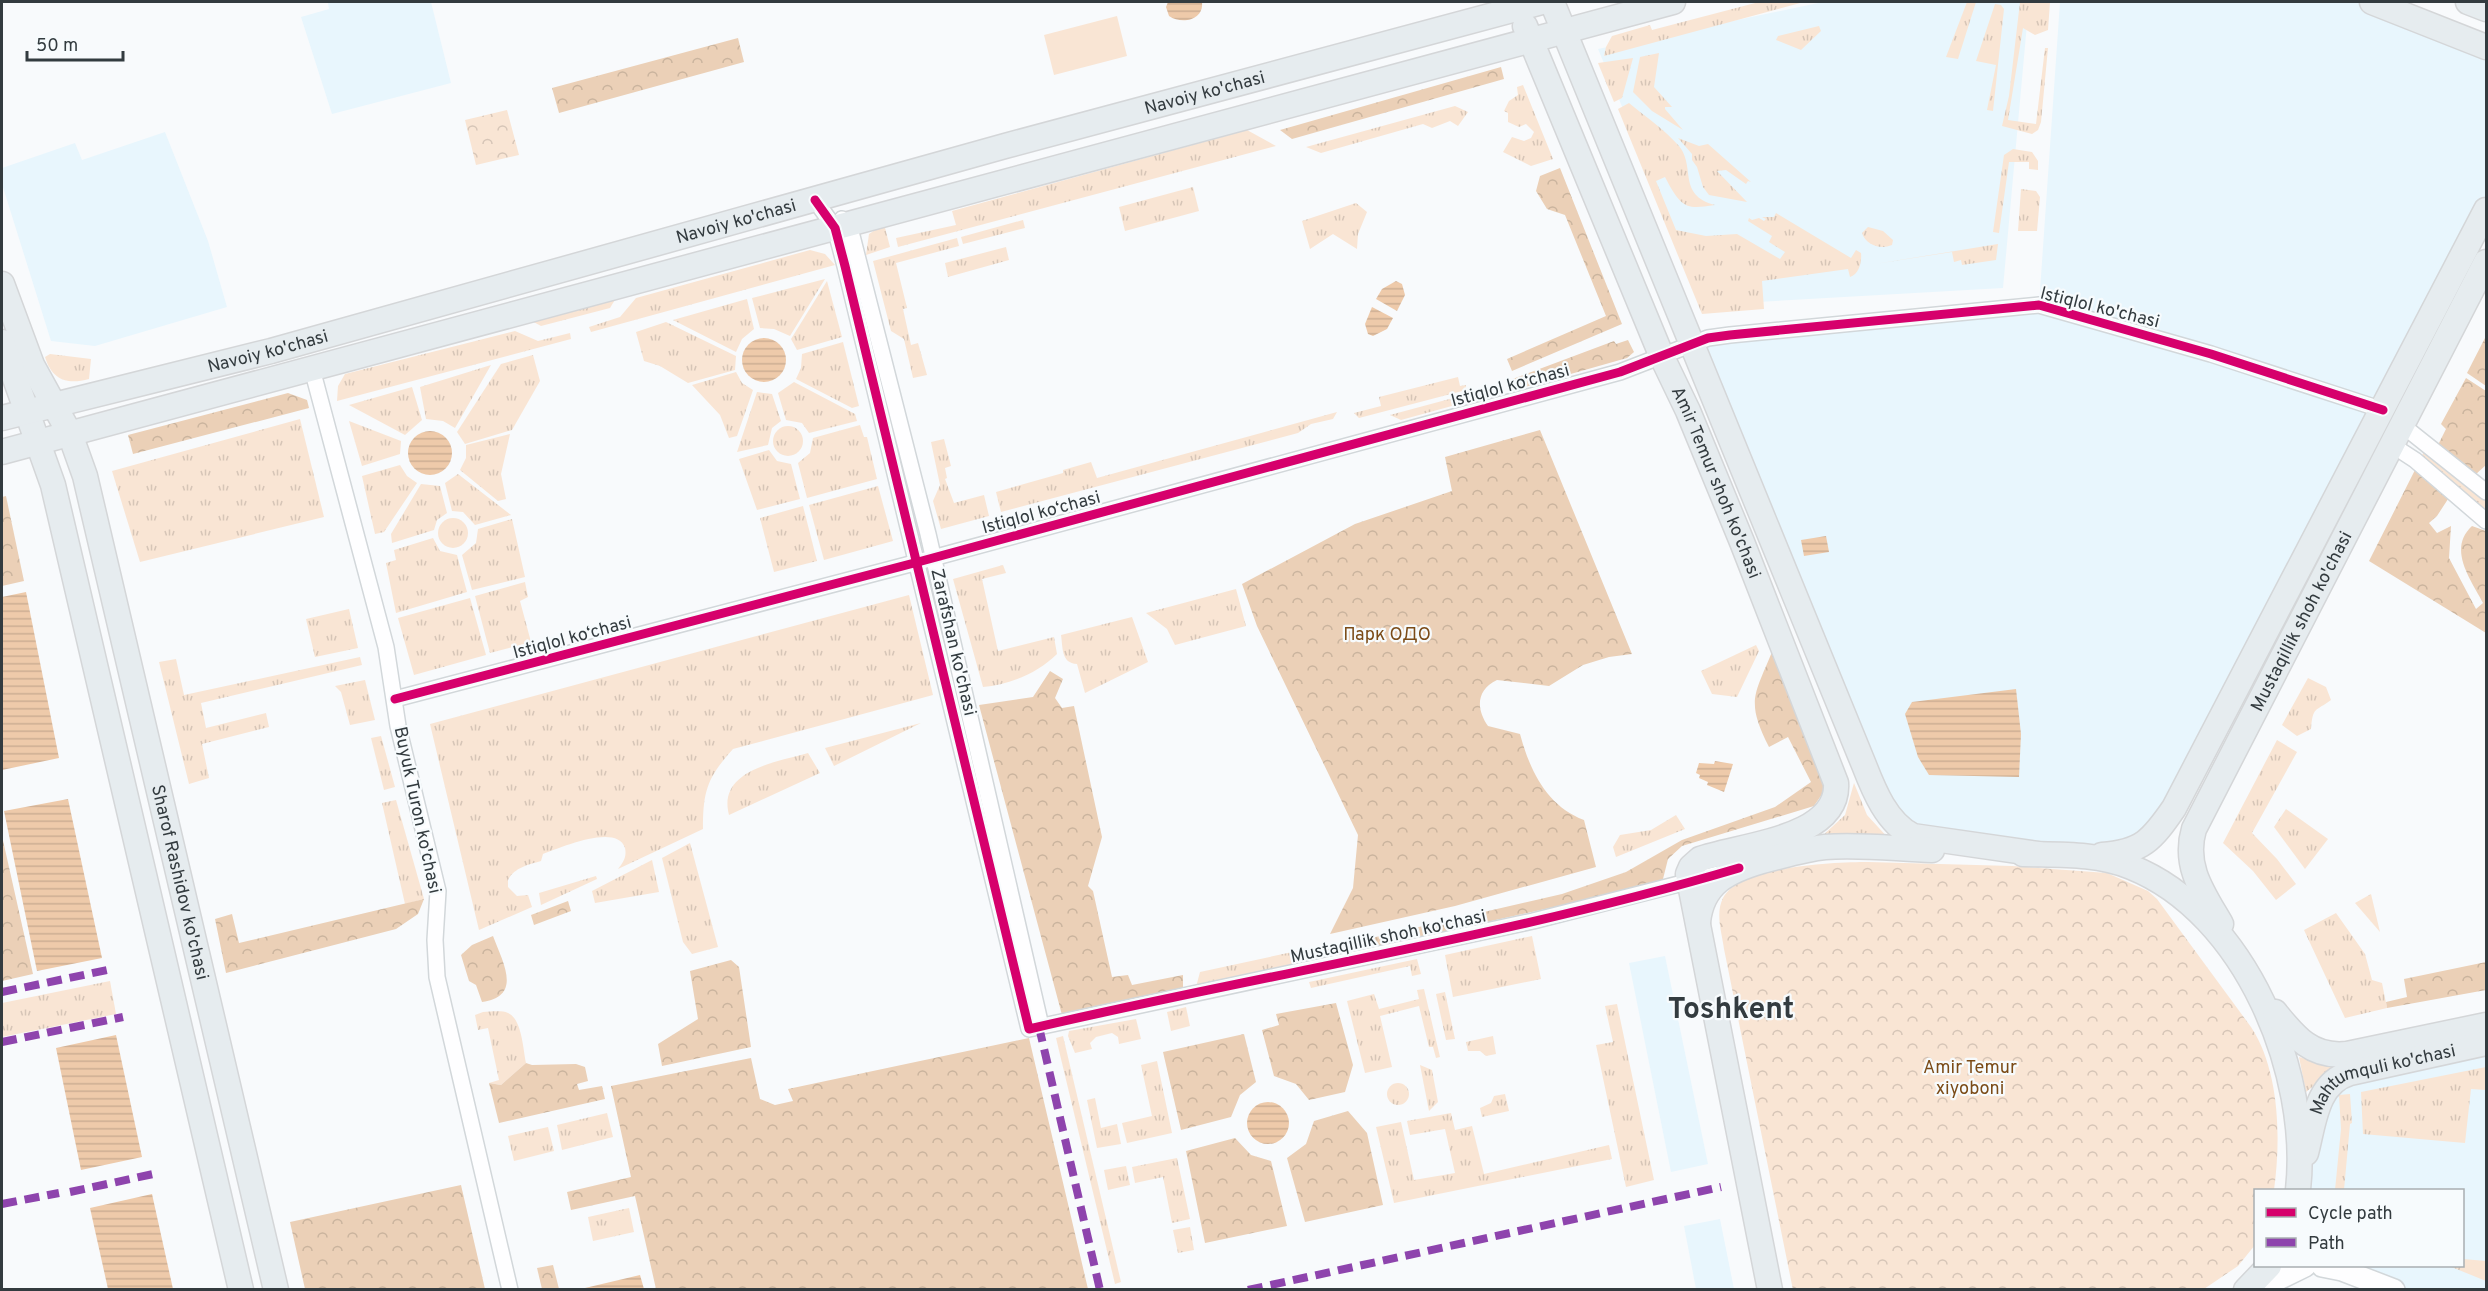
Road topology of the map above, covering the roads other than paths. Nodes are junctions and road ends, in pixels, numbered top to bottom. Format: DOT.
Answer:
graph roads {
  1 [pos="1542,2"];
  2 [pos="1552,2"];
  3 [pos="1673,2"];
  4 [pos="2372,2"];
  5 [pos="2468,2"];
  6 [pos="1516,5"];
  7 [pos="2487,9"];
  8 [pos="1564,31"];
  9 [pos="1531,40"];
  10 [pos="2487,47"];
  11 [pos="815,200"];
  12 [pos="2487,210"];
  13 [pos="842,226"];
  14 [pos="2487,262"];
  15 [pos="2,284"];
  16 [pos="2,342"];
  17 [pos="1692,345"];
  18 [pos="1662,357"];
  19 [pos="312,369"];
  20 [pos="54,405"];
  21 [pos="2383,410"];
  22 [pos="27,412"];
  23 [pos="2,418"];
  24 [pos="113,422"];
  25 [pos="70,434"];
  26 [pos="2397,435"];
  27 [pos="38,442"];
  28 [pos="2,452"];
  29 [pos="2,459"];
  30 [pos="85,476"];
  31 [pos="53,485"];
  32 [pos="2487,492"];
  33 [pos="2487,521"];
  34 [pos="926,560"];
  35 [pos="395,699"];
  36 [pos="2038,854"];
  37 [pos="2081,856"];
  38 [pos="1739,868"];
  39 [pos="1688,883"];
  40 [pos="1698,929"];
  41 [pos="2257,989"];
  42 [pos="210,1004"];
  43 [pos="176,1012"];
  44 [pos="2487,1025"];
  45 [pos="1035,1028"];
  46 [pos="2487,1043"];
  47 [pos="2299,1185"];
  48 [pos="2268,1267"];
  49 [pos="2303,1267"];
  50 [pos="2327,1267"];
  51 [pos="241,1290"];
  52 [pos="276,1290"];
  53 [pos="510,1290"];
  54 [pos="1770,1290"];
  55 [pos="2246,1290"];
  56 [pos="2256,1290"];
  57 [pos="2394,1290"];
  1 -- 6 [label="main road, Navoiy ko'chasi"];
  2 -- 8 [label="main road, Amir Temur shoh ko'chasi"];
  3 -- 8 [label="main road, Navoiy ko'chasi"];
  4 -- 10 [label="main road"];
  5 -- 7 [label="main road"];
  6 -- 9 [label="main road, Amir Temur shoh ko'chasi"];
  6 -- 11 [label="main road, Navoiy ko'chasi"];
  8 -- 9 [label="main road, Navoiy ko'chasi"];
  8 -- 17 [label="main road, Amir Temur shoh ko'chasi"];
  9 -- 13 [label="main road, Navoiy ko'chasi"];
  9 -- 18 [label="main road, Amir Temur shoh ko'chasi"];
  11 -- 13 [label="street"];
  11 -- 20 [label="main road, Navoiy ko'chasi"];
  12 -- 21 [label="main road, Mustaqillik shoh ko'chasi"];
  13 -- 19 [label="main road, Navoiy ko'chasi"];
  13 -- 34 [label="street, Zarafshan ko'chasi"];
  14 -- 26 [label="main road, Mustaqillik shoh ko'chasi"];
  15 -- 20 [label="main road, Sharof Rashidov ko'chasi"];
  16 -- 22 [label="main road, Sharof Rashidov ko'chasi"];
  17 -- 18 [label="street, Istiqlol ko‘chasi"];
  17 -- 21 [label="street, Istiqlol ko'chasi"];
  17 -- 36 [label="main road, Amir Temur shoh ko'chasi"];
  18 -- 34 [label="street, Istiqlol ko‘chasi"];
  18 -- 39 [label="main road, Amir Temur shoh ko'chasi"];
  19 -- 24 [label="main road, Navoiy ko'chasi"];
  19 -- 35 [label="street, Buyuk Turon ko'chasi"];
  20 -- 22 [label="main road, Navoiy ko'chasi"];
  20 -- 25 [label="main road, Sharof Rashidov ko'chasi"];
  20 -- 27 [label="main road"];
  21 -- 37 [label="main road, Mustaqillik shoh ko'chasi"];
  22 -- 23 [label="main road, Navoiy ko'chasi"];
  22 -- 27 [label="main road, Sharof Rashidov ko'chasi"];
  24 -- 25 [label="main road, Navoiy ko'chasi"];
  24 -- 30 [label="main road, Sharof Rashidov ko'chasi"];
  25 -- 27 [label="main road, Navoiy ko'chasi"];
  25 -- 30 [label="main road, Sharof Rashidov ko'chasi"];
  26 -- 32 [label="street"];
  26 -- 33 [label="street"];
  26 -- 41 [label="main road, Mustaqillik shoh ko'chasi"];
  27 -- 28 [label="main road, Navoiy ko'chasi"];
  27 -- 31 [label="main road, Sharof Rashidov ko'chasi"];
  29 -- 31 [label="main road"];
  30 -- 42 [label="main road, Sharof Rashidov ko'chasi"];
  31 -- 43 [label="main road, Sharof Rashidov ko'chasi"];
  34 -- 35 [label="street, Istiqlol ko‘chasi"];
  34 -- 45 [label="street, Zarafshan ko'chasi"];
  35 -- 53 [label="street, Buyuk Turon ko'chasi"];
  36 -- 37 [label="main road"];
  36 -- 38 [label="main road"];
  37 -- 41 [label="main road"];
  38 -- 39 [label="street, Mustaqillik shoh ko'chasi"];
  38 -- 40 [label="main road"];
  39 -- 40 [label="main road"];
  39 -- 45 [label="street, Mustaqillik shoh ko'chasi"];
  40 -- 54 [label="main road"];
  41 -- 44 [label="main road, Mahtumquli ko'chasi"];
  41 -- 47 [label="main road"];
  42 -- 43 [label="main road"];
  42 -- 52 [label="main road, Sharof Rashidov ko'chasi"];
  43 -- 51 [label="main road, Sharof Rashidov ko'chasi"];
  46 -- 47 [label="main road, Mahtumquli ko'chasi"];
  48 -- 55 [label="main road"];
  49 -- 56 [label="street"];
  50 -- 57 [label="street"];
}
